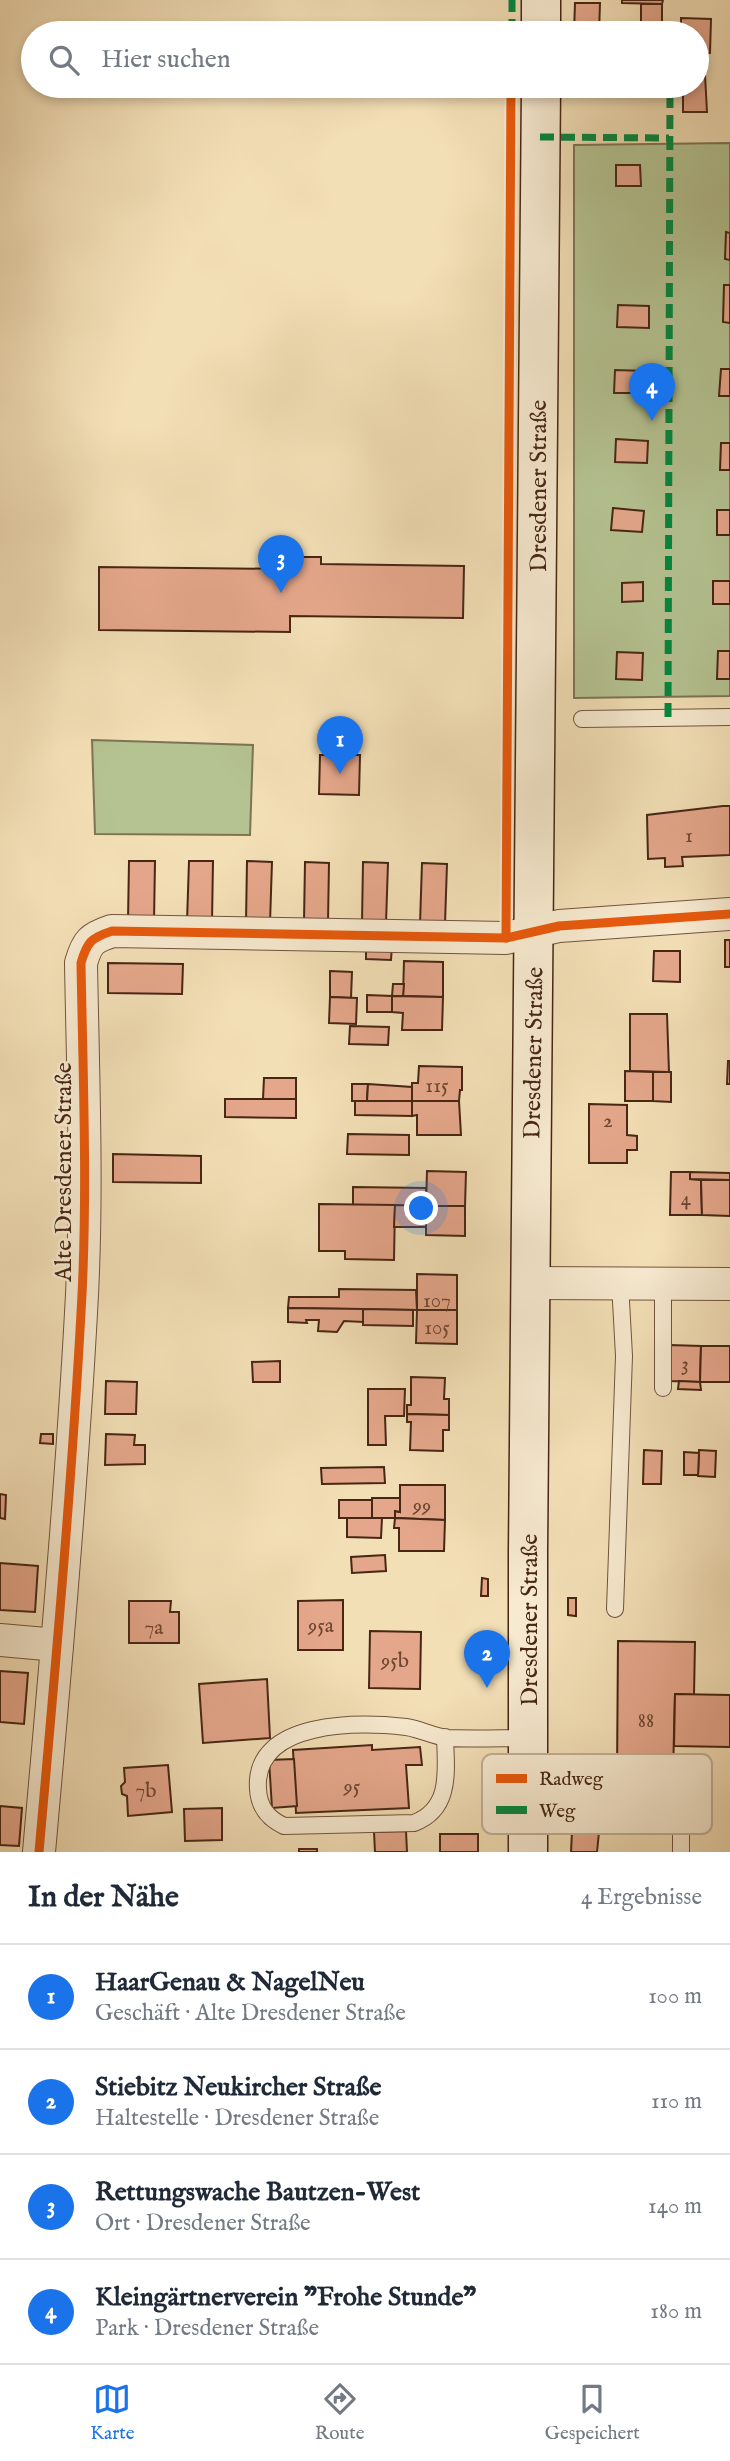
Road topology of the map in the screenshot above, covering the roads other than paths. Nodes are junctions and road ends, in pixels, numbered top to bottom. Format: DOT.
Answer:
graph roads {
  1 [pos="541,0"];
  2 [pos="541,21"];
  3 [pos="541,98"];
  4 [pos="730,717"];
  5 [pos="582,719"];
  6 [pos="730,914"];
  7 [pos="534,932"];
  8 [pos="531,1283"];
  9 [pos="620,1283"];
  10 [pos="663,1284"];
  11 [pos="730,1284"];
  12 [pos="663,1388"];
  13 [pos="615,1609"];
  14 [pos="0,1640"];
  15 [pos="57,1645"];
  16 [pos="445,1737"];
  17 [pos="529,1738"];
  18 [pos="529,1754"];
  19 [pos="528,1834"];
  20 [pos="681,1834"];
  21 [pos="39,1852"];
  22 [pos="528,1852"];
  23 [pos="681,1852"];
  1 -- 2 [label="main road"];
  3 -- 7 [label="main road, Dresdener Straße"];
  4 -- 5 [label="lane"];
  6 -- 7 [label="street, Alte Dresdener Straße"];
  7 -- 8 [label="main road, Dresdener Straße"];
  7 -- 15 [label="street, Alte Dresdener Straße"];
  8 -- 9 [label="street"];
  8 -- 17 [label="main road, Dresdener Straße"];
  9 -- 10 [label="street"];
  9 -- 13 [label="lane"];
  10 -- 11 [label="street"];
  10 -- 12 [label="lane"];
  14 -- 15 [label="street"];
  15 -- 21 [label="street, Alte Dresdener Straße"];
  16 -- 16 [label="lane"];
  16 -- 17 [label="lane"];
  17 -- 18 [label="main road, Dresdener Straße"];
  19 -- 22 [label="main road, Dresdener Straße"];
  20 -- 23 [label="lane"];
}
